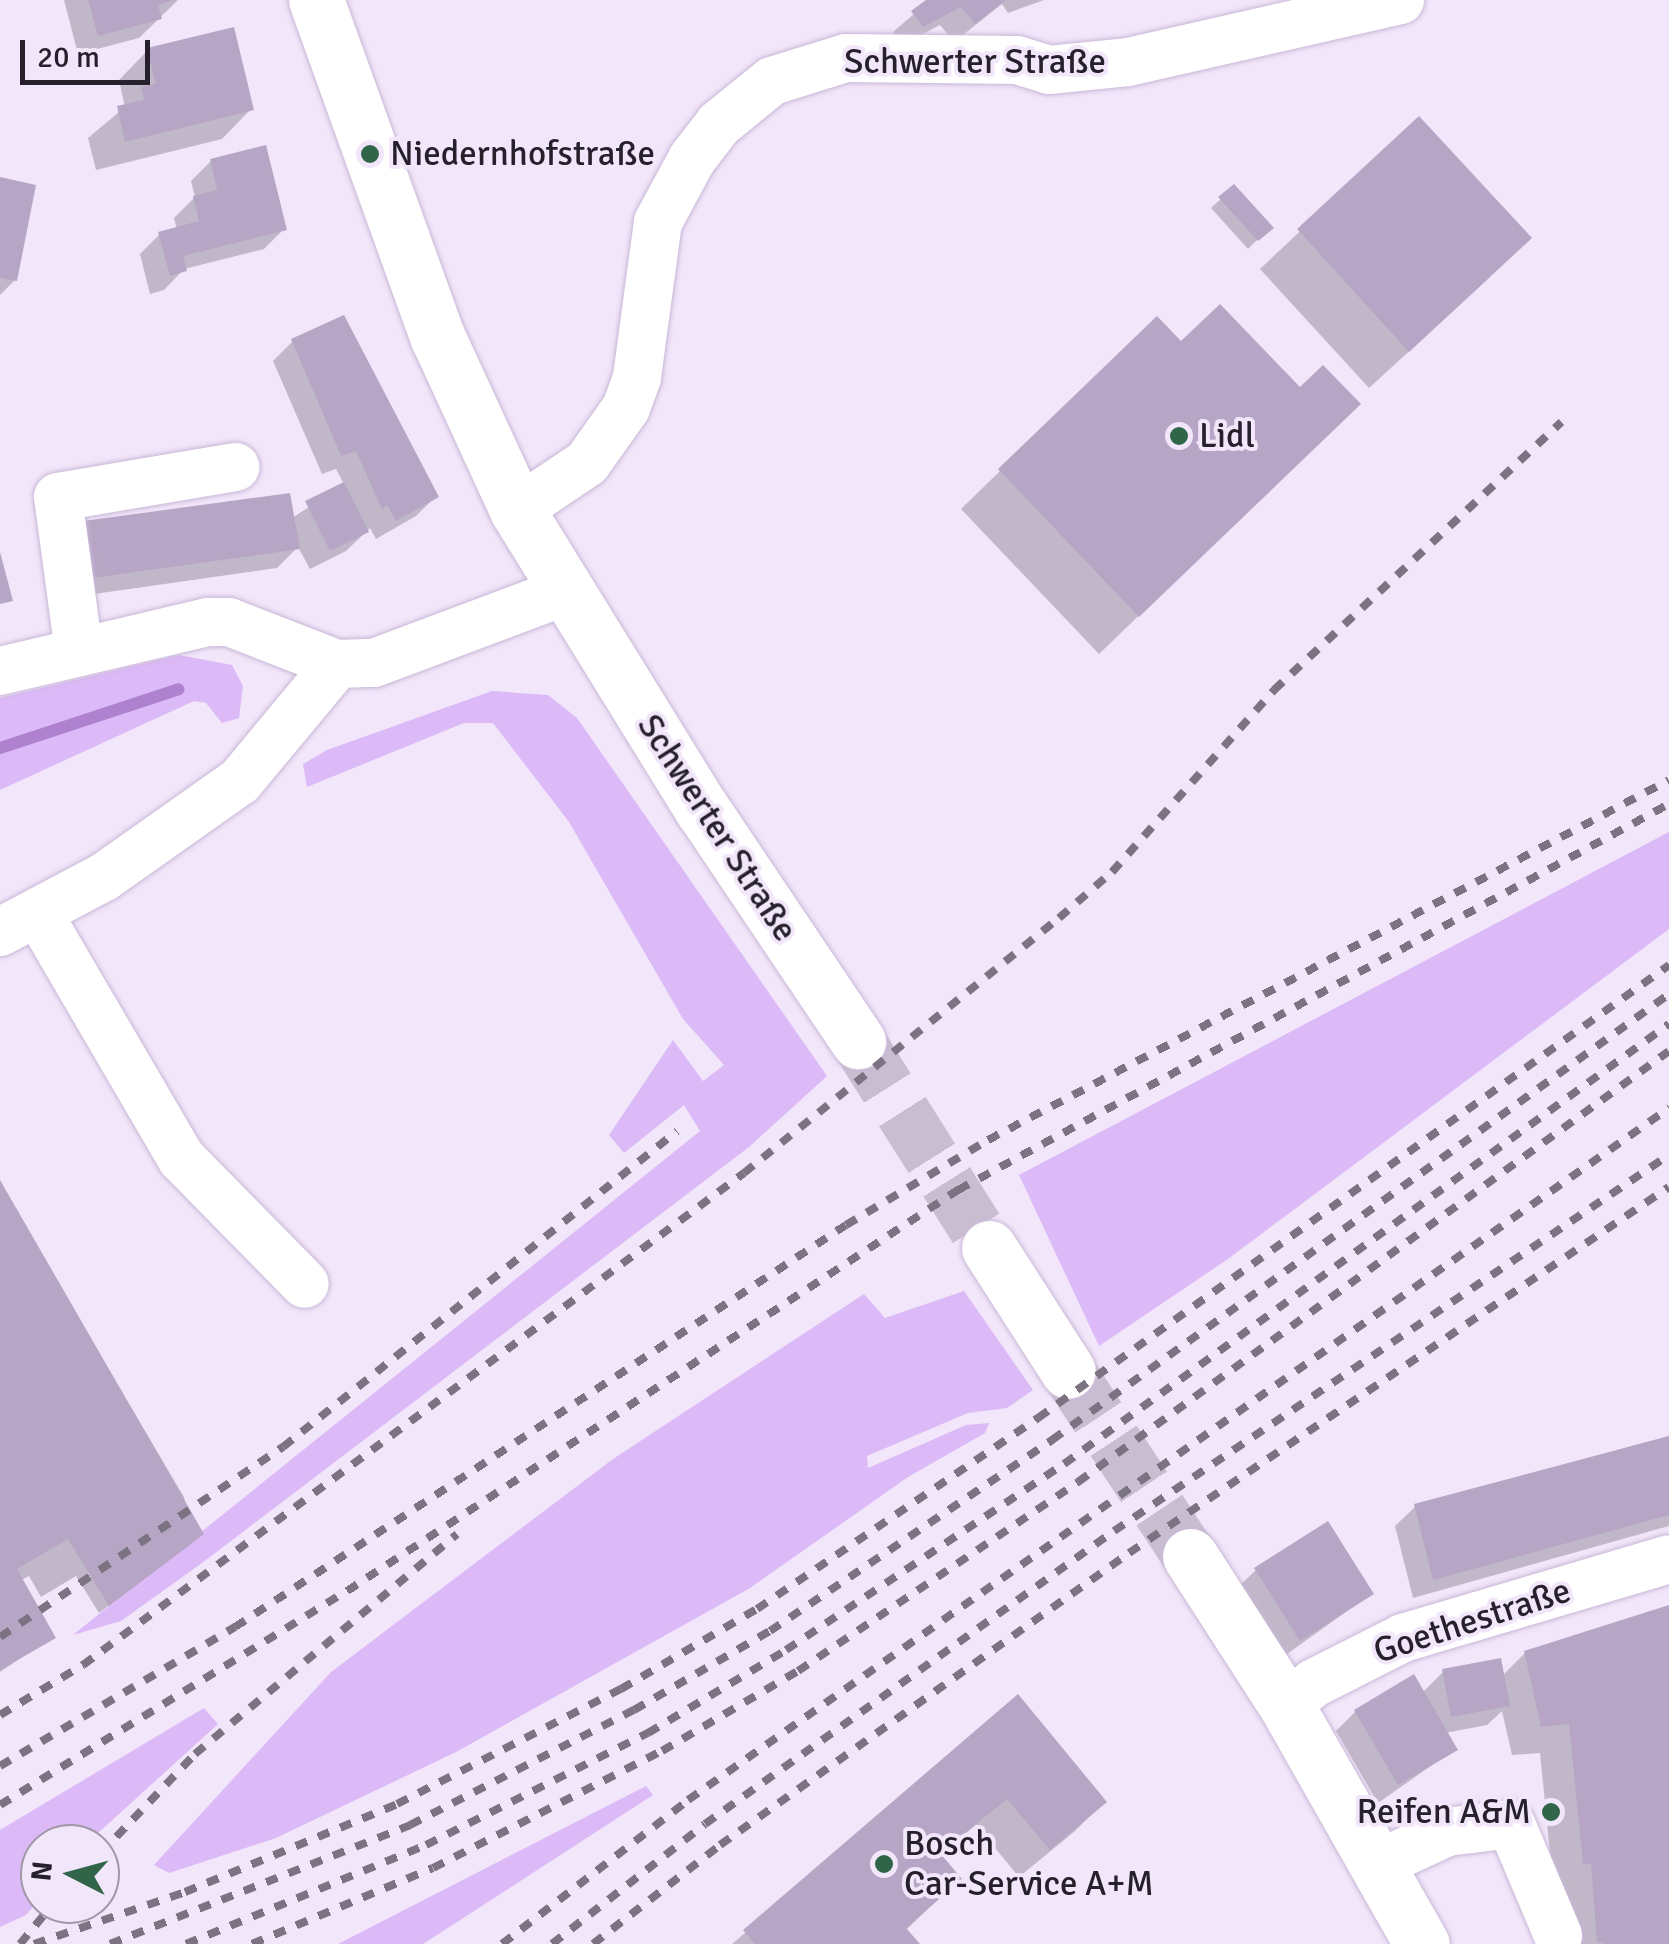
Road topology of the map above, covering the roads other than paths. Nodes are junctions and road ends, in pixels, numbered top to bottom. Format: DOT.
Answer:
graph roads {
  1 [pos="316,0"];
  2 [pos="1400,0"];
  3 [pos="236,466"];
  4 [pos="517,510"];
  5 [pos="563,592"];
  6 [pos="79,652"];
  7 [pos="337,664"];
  8 [pos="0,672"];
  9 [pos="19,922"];
  10 [pos="858,1042"];
  11 [pos="989,1248"];
  12 [pos="305,1284"];
  13 [pos="1068,1371"];
  14 [pos="1190,1556"];
  15 [pos="1669,1559"];
  16 [pos="1286,1705"];
  17 [pos="1376,1864"];
  18 [pos="1558,1935"];
  19 [pos="1422,1944"];
  1 -- 4 [label="main road, Schwerter Straße"];
  2 -- 4 [label="street, Schwerter Straße"];
  3 -- 6 [label="street"];
  4 -- 5 [label="main road, Schwerter Straße"];
  5 -- 7 [label="street"];
  5 -- 10 [label="main road, Schwerter Straße"];
  6 -- 7 [label="street"];
  6 -- 8 [label="street"];
  7 -- 9 [label="street"];
  9 -- 12 [label="street"];
  11 -- 13 [label="main road"];
  14 -- 16 [label="main road"];
  15 -- 16 [label="street, Goethestraße"];
  16 -- 17 [label="main road"];
  17 -- 18 [label="street"];
  17 -- 19 [label="main road"];
}
